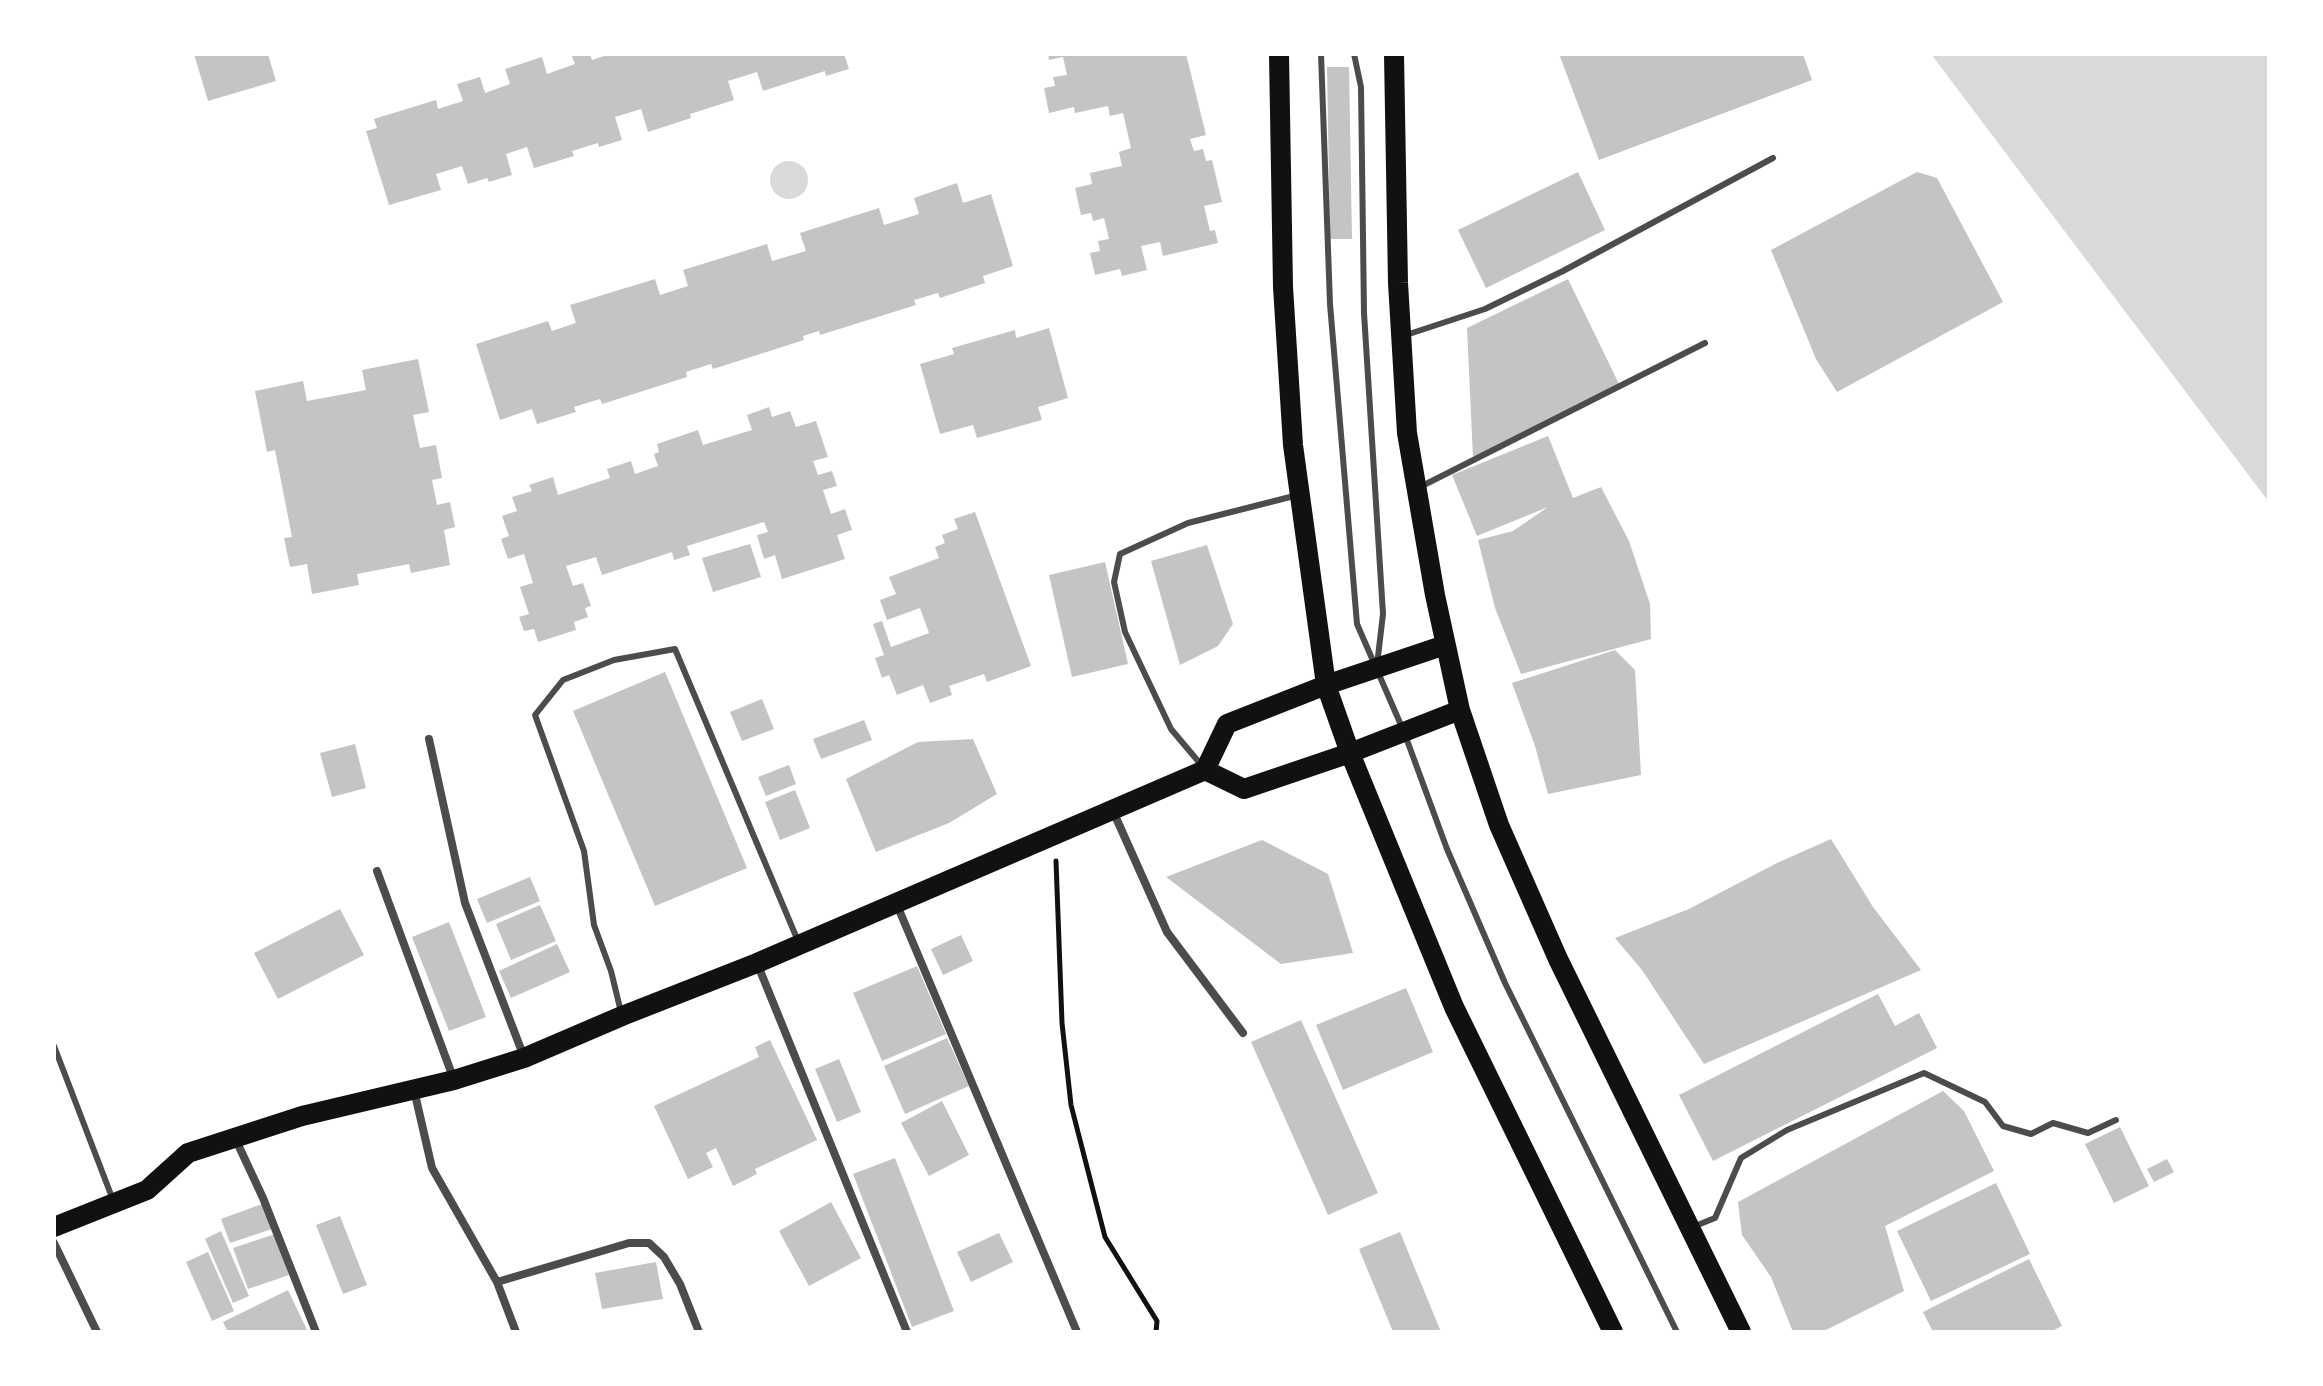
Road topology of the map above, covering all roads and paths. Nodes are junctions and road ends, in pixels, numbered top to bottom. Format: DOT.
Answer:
graph roads {
  1 [pos="1279,54"];
  2 [pos="1321,54"];
  3 [pos="1354,54"];
  4 [pos="1394,54"];
  5 [pos="1773,158"];
  6 [pos="1402,337"];
  7 [pos="1705,343"];
  8 [pos="1416,489"];
  9 [pos="1301,494"];
  10 [pos="1445,645"];
  11 [pos="1377,668"];
  12 [pos="1326,685"];
  13 [pos="1460,710"];
  14 [pos="1404,732"];
  15 [pos="429,739"];
  16 [pos="1350,753"];
  17 [pos="1205,770"];
  18 [pos="1113,811"];
  19 [pos="1055,835"];
  20 [pos="377,871"];
  21 [pos="896,904"];
  22 [pos="799,945"];
  23 [pos="757,963"];
  24 [pos="622,1016"];
  25 [pos="1243,1033"];
  26 [pos="54,1046"];
  27 [pos="524,1058"];
  28 [pos="454,1080"];
  29 [pos="414,1090"];
  30 [pos="2116,1120"];
  31 [pos="235,1138"];
  32 [pos="114,1203"];
  33 [pos="54,1227"];
  34 [pos="1690,1229"];
  35 [pos="54,1243"];
  36 [pos="497,1282"];
  37 [pos="97,1332"];
  38 [pos="316,1332"];
  39 [pos="516,1332"];
  40 [pos="699,1332"];
  41 [pos="907,1332"];
  42 [pos="1077,1332"];
  43 [pos="1156,1332"];
  44 [pos="1613,1332"];
  45 [pos="1677,1332"];
  46 [pos="1741,1332"];
  1 -- 9 [label="main road"];
  2 -- 11 [label="lane"];
  3 -- 11 [label="lane"];
  4 -- 6 [label="main road"];
  5 -- 6 [label="lane"];
  6 -- 8 [label="main road"];
  7 -- 8 [label="lane"];
  8 -- 10 [label="main road"];
  9 -- 12 [label="main road"];
  9 -- 17 [label="lane"];
  10 -- 11 [label="main road"];
  10 -- 13 [label="main road"];
  11 -- 12 [label="main road"];
  11 -- 14 [label="lane"];
  12 -- 16 [label="main road"];
  12 -- 17 [label="main road"];
  13 -- 14 [label="main road"];
  13 -- 34 [label="main road"];
  14 -- 16 [label="main road"];
  14 -- 45 [label="lane"];
  15 -- 27 [label="street"];
  16 -- 17 [label="main road"];
  16 -- 44 [label="main road"];
  17 -- 18 [label="main road"];
  18 -- 19 [label="main road"];
  18 -- 25 [label="street"];
  19 -- 21 [label="main road"];
  19 -- 43 [label="path"];
  20 -- 28 [label="street"];
  21 -- 22 [label="main road"];
  21 -- 42 [label="street"];
  22 -- 23 [label="main road"];
  22 -- 24 [label="lane"];
  23 -- 24 [label="main road"];
  23 -- 41 [label="street"];
  24 -- 27 [label="main road"];
  26 -- 32 [label="lane"];
  27 -- 28 [label="main road"];
  28 -- 29 [label="main road"];
  29 -- 31 [label="main road"];
  29 -- 36 [label="street"];
  30 -- 34 [label="lane"];
  31 -- 32 [label="main road"];
  31 -- 38 [label="street"];
  32 -- 33 [label="main road"];
  34 -- 46 [label="main road"];
  35 -- 37 [label="street"];
  36 -- 39 [label="street"];
  36 -- 40 [label="street"];
}
